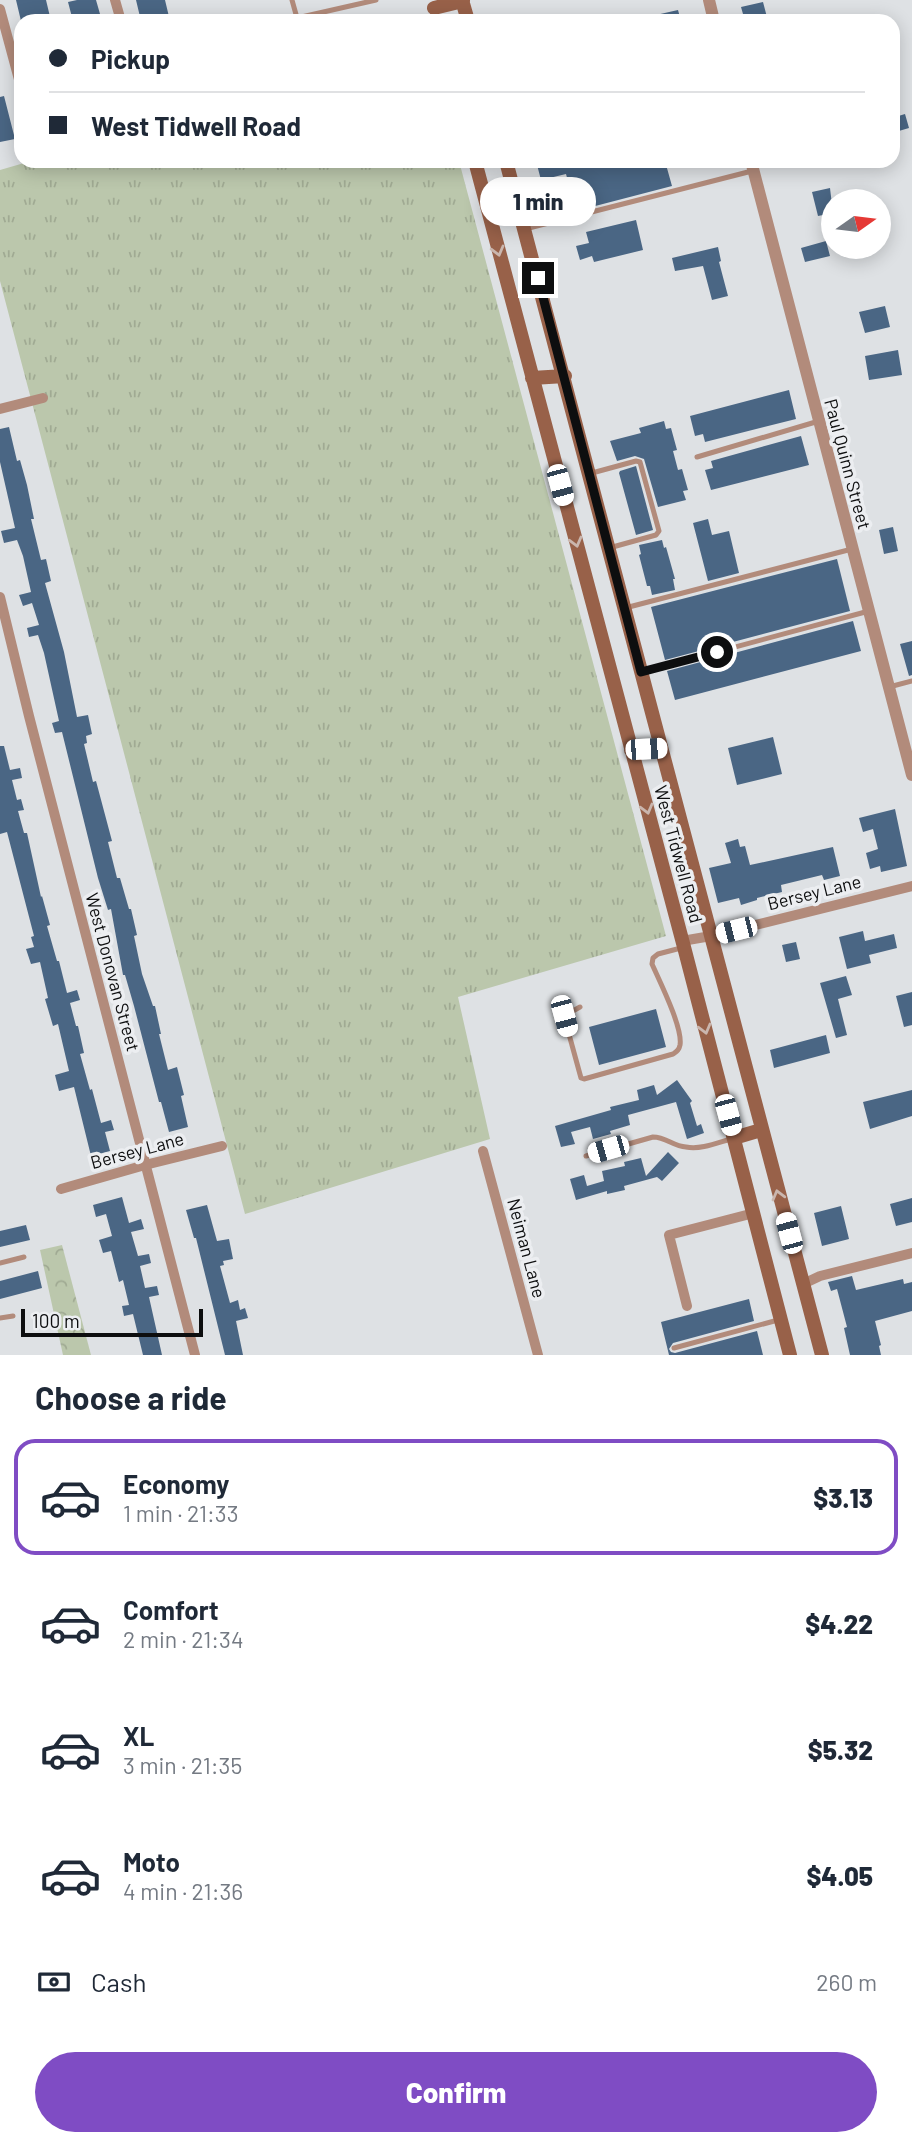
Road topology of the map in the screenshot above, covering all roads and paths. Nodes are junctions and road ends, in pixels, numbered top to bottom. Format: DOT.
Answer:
graph roads {
  1 [pos="376,0"];
  2 [pos="463,1"];
  3 [pos="0,9"];
  4 [pos="435,10"];
  5 [pos="315,14"];
  6 [pos="14,61"];
  7 [pos="477,168"];
  8 [pos="508,168"];
  9 [pos="745,168"];
  10 [pos="753,168"];
  11 [pos="525,229"];
  12 [pos="565,376"];
  13 [pos="532,378"];
  14 [pos="43,398"];
  15 [pos="0,409"];
  16 [pos="819,421"];
  17 [pos="697,457"];
  18 [pos="590,473"];
  19 [pos="609,548"];
  20 [pos="853,549"];
  21 [pos="0,597"];
  22 [pos="625,608"];
  23 [pos="869,611"];
  24 [pos="641,672"];
  25 [pos="912,681"];
  26 [pos="889,687"];
  27 [pos="661,748"];
  28 [pos="631,750"];
  29 [pos="912,775"];
  30 [pos="912,886"];
  31 [pos="711,936"];
  32 [pos="683,944"];
  33 [pos="580,1007"];
  34 [pos="761,1130"];
  35 [pos="734,1139"];
  36 [pos="222,1146"];
  37 [pos="483,1150"];
  38 [pos="586,1156"];
  39 [pos="145,1165"];
  40 [pos="61,1189"];
  41 [pos="754,1213"];
  42 [pos="912,1253"];
  43 [pos="24,1257"];
  44 [pos="0,1263"];
  45 [pos="803,1284"];
  46 [pos="687,1306"];
  47 [pos="13,1316"];
  48 [pos="0,1318"];
  49 [pos="781,1319"];
  50 [pos="674,1348"];
  51 [pos="195,1355"];
  52 [pos="538,1355"];
  53 [pos="790,1355"];
  54 [pos="822,1355"];
  1 -- 5 [label="lane"];
  2 -- 4 [label="main road"];
  3 -- 6 [label="street"];
  7 -- 13 [label="main road, West Tidwell Road, one-way"];
  8 -- 11 [label="main road, West Tidwell Road"];
  9 -- 11 [label="lane"];
  10 -- 16 [label="street, Paul Quinn Street"];
  11 -- 12 [label="main road, West Tidwell Road"];
  12 -- 13 [label="main road"];
  12 -- 18 [label="main road, West Tidwell Road"];
  13 -- 28 [label="main road, West Tidwell Road, one-way"];
  14 -- 15 [label="street"];
  16 -- 17 [label="lane"];
  16 -- 20 [label="street, Paul Quinn Street"];
  18 -- 19 [label="main road, West Tidwell Road"];
  18 -- 19 [label="lane"];
  19 -- 22 [label="main road, West Tidwell Road"];
  20 -- 22 [label="lane"];
  20 -- 23 [label="street, Paul Quinn Street"];
  21 -- 39 [label="street, West Donovan Street"];
  22 -- 24 [label="main road, West Tidwell Road"];
  23 -- 24 [label="lane"];
  23 -- 26 [label="street, Paul Quinn Street"];
  24 -- 27 [label="main road, West Tidwell Road"];
  25 -- 26 [label="lane"];
  26 -- 29 [label="street, Paul Quinn Street"];
  27 -- 28 [label="main road"];
  27 -- 31 [label="main road, West Tidwell Road"];
  28 -- 32 [label="main road, West Tidwell Road, one-way"];
  30 -- 31 [label="street, Bersey Lane"];
  31 -- 32 [label="street, Bersey Lane"];
  31 -- 34 [label="main road, West Tidwell Road"];
  32 -- 33 [label="lane"];
  32 -- 35 [label="main road, West Tidwell Road, one-way"];
  34 -- 35 [label="main road"];
  45 -- 34 [label="main road, West Tidwell Road, one-way"];
  35 -- 38 [label="lane"];
  35 -- 41 [label="main road, West Tidwell Road"];
  36 -- 39 [label="street, Bersey Lane"];
  37 -- 52 [label="street, Neiman Lane"];
  39 -- 40 [label="street, Bersey Lane"];
  39 -- 51 [label="street, West Donovan Street"];
  41 -- 46 [label="street"];
  41 -- 49 [label="main road, West Tidwell Road"];
  42 -- 45 [label="street"];
  43 -- 44 [label="lane"];
  45 -- 54 [label="main road, West Tidwell Road"];
  47 -- 48 [label="lane"];
  49 -- 50 [label="lane"];
  49 -- 53 [label="main road, West Tidwell Road"];
}
